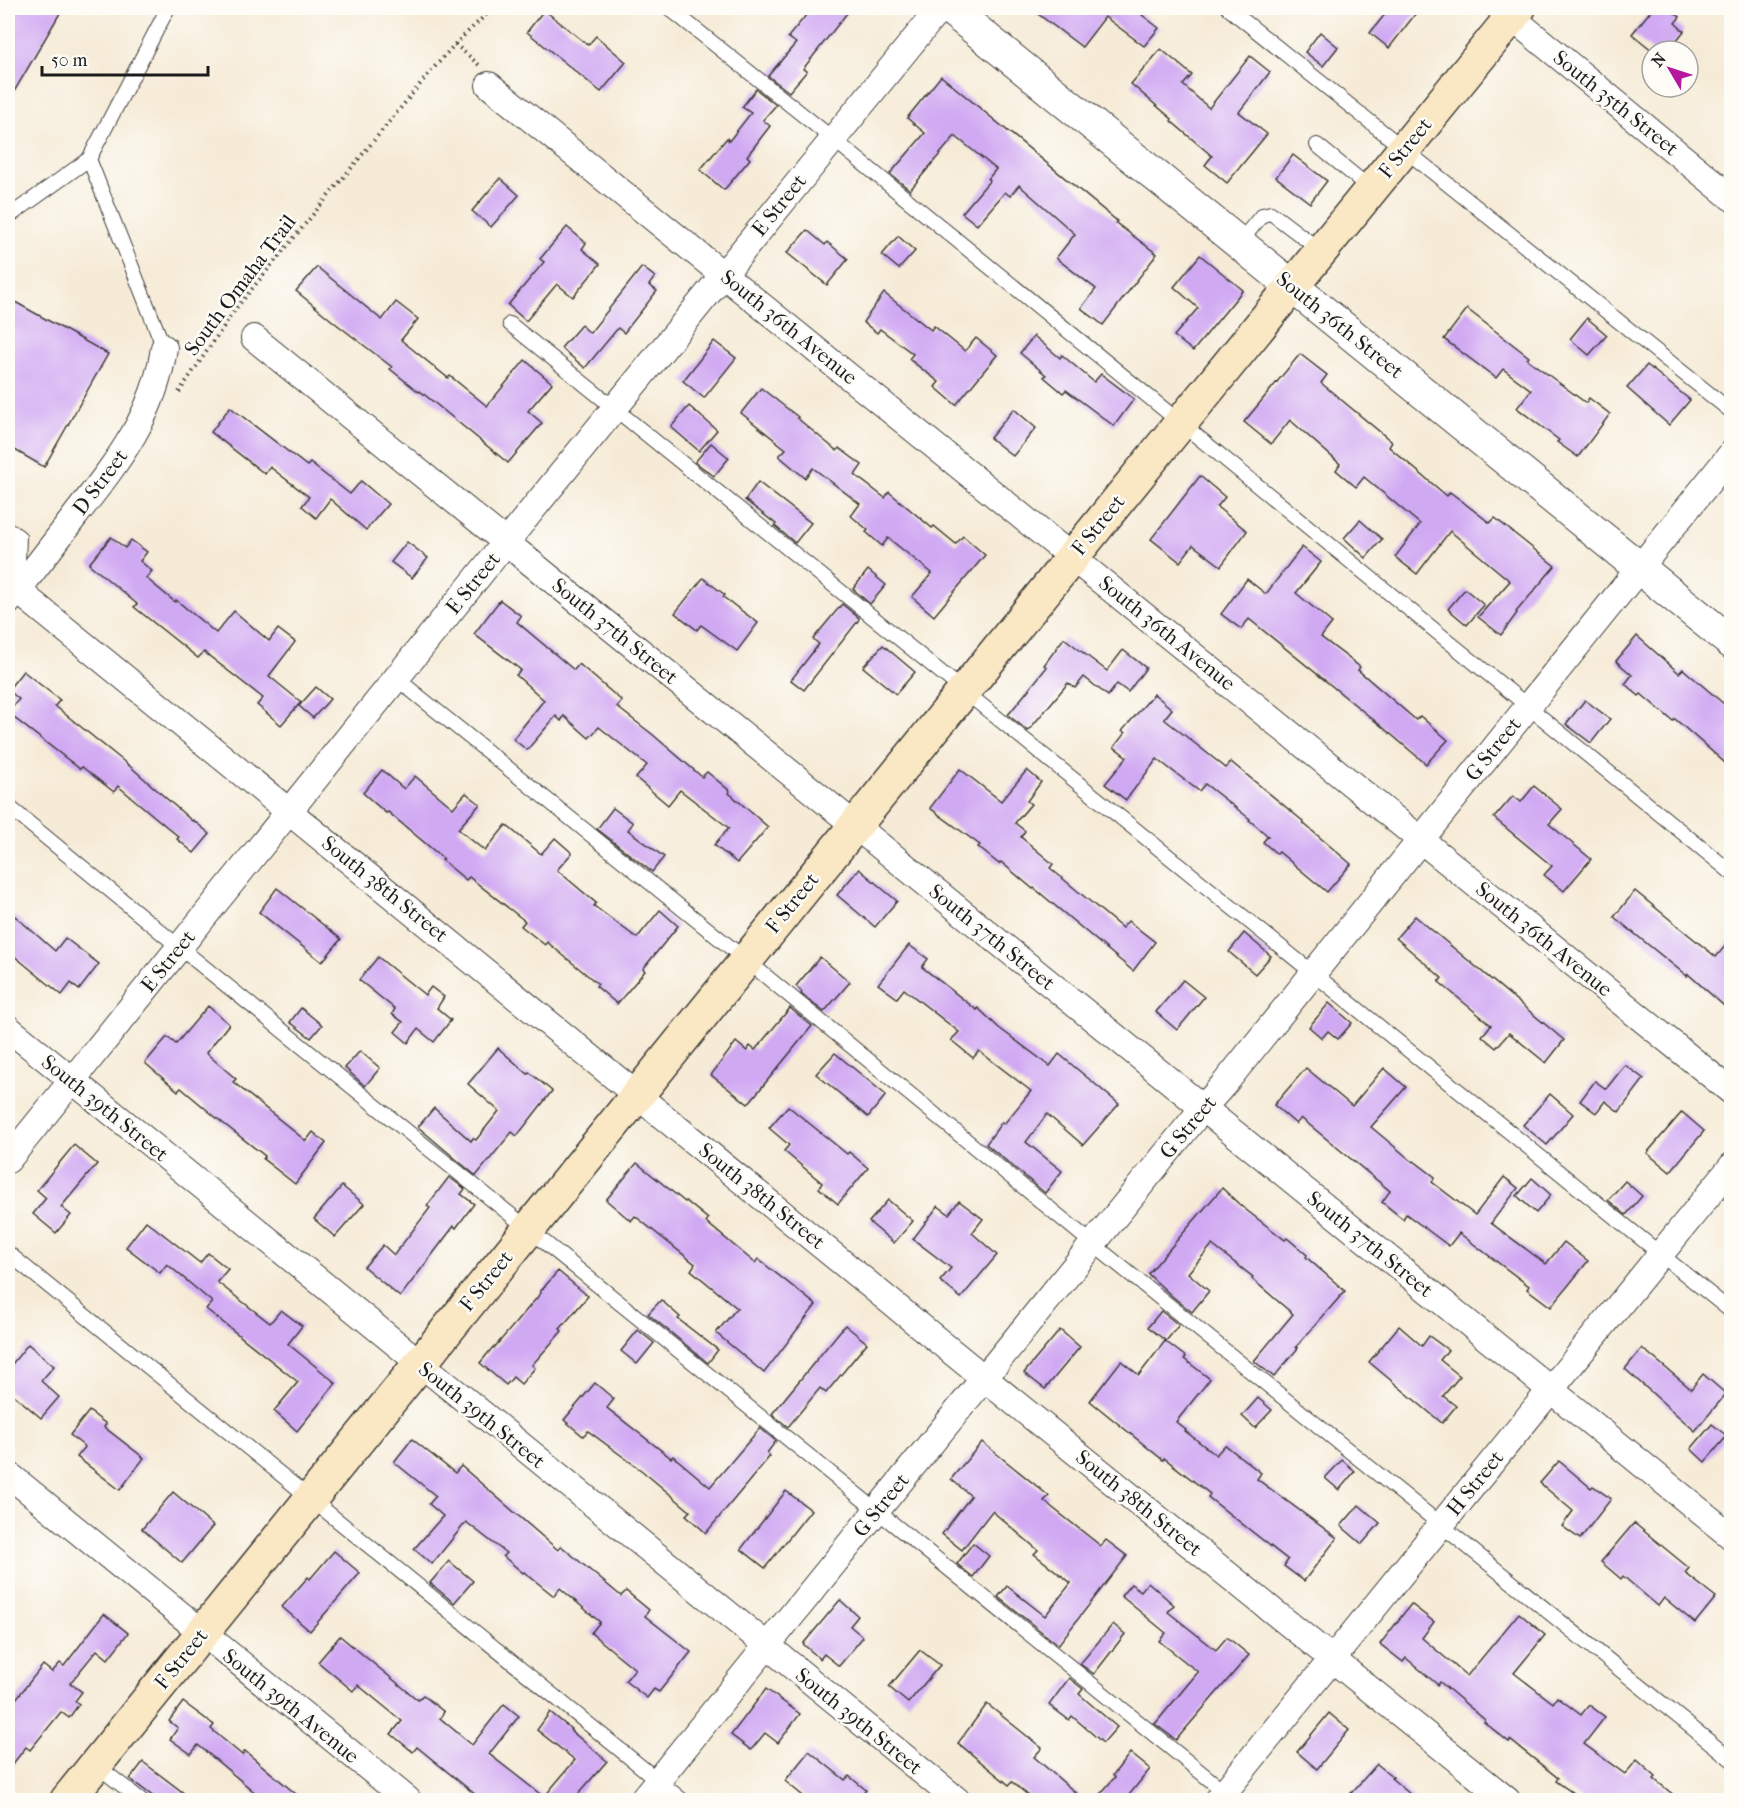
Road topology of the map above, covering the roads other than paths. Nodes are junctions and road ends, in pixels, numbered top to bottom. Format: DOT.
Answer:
graph roads {
  1 [pos="168,8"];
  2 [pos="669,8"];
  3 [pos="940,8"];
  4 [pos="949,8"];
  5 [pos="1228,8"];
  6 [pos="1510,11"];
  7 [pos="489,85"];
  8 [pos="833,139"];
  9 [pos="1317,145"];
  10 [pos="1404,149"];
  11 [pos="89,159"];
  12 [pos="1371,189"];
  13 [pos="1731,198"];
  14 [pos="8,217"];
  15 [pos="1239,243"];
  16 [pos="1321,251"];
  17 [pos="723,274"];
  18 [pos="1292,286"];
  19 [pos="510,324"];
  20 [pos="254,338"];
  21 [pos="165,348"];
  22 [pos="614,408"];
  23 [pos="1731,412"];
  24 [pos="1180,424"];
  25 [pos="1731,453"];
  26 [pos="8,529"];
  27 [pos="506,542"];
  28 [pos="1073,557"];
  29 [pos="1639,568"];
  30 [pos="12,596"];
  31 [pos="1731,643"];
  32 [pos="396,678"];
  33 [pos="964,691"];
  34 [pos="1527,707"];
  35 [pos="8,806"];
  36 [pos="289,811"];
  37 [pos="855,826"];
  38 [pos="1420,839"];
  39 [pos="1731,873"];
  40 [pos="179,947"];
  41 [pos="746,960"];
  42 [pos="1313,973"];
  43 [pos="8,1028"];
  44 [pos="71,1080"];
  45 [pos="1731,1092"];
  46 [pos="637,1094"];
  47 [pos="1203,1108"];
  48 [pos="8,1160"];
  49 [pos="1731,1166"];
  50 [pos="528,1230"];
  51 [pos="1093,1244"];
  52 [pos="8,1253"];
  53 [pos="1660,1254"];
  54 [pos="1731,1312"];
  55 [pos="419,1364"];
  56 [pos="984,1378"];
  57 [pos="1550,1390"];
  58 [pos="8,1474"];
  59 [pos="312,1499"];
  60 [pos="877,1510"];
  61 [pos="1441,1525"];
  62 [pos="1731,1537"];
  63 [pos="202,1634"];
  64 [pos="767,1646"];
  65 [pos="1333,1659"];
  66 [pos="1731,1760"];
  67 [pos="96,1765"];
  68 [pos="650,1791"];
  69 [pos="1226,1798"];
  70 [pos="67,1800"];
  71 [pos="141,1800"];
  72 [pos="408,1800"];
  73 [pos="681,1800"];
  74 [pos="957,1800"];
  75 [pos="1507,1800"];
  1 -- 11 [label="lane"];
  2 -- 8 [label="lane"];
  3 -- 8 [label="street, E Street"];
  4 -- 15 [label="street, South 36th Street"];
  5 -- 10 [label="lane"];
  6 -- 10 [label="main road, F Street"];
  6 -- 13 [label="street, South 35th Street"];
  7 -- 17 [label="street, South 36th Avenue"];
  8 -- 17 [label="street, E Street"];
  8 -- 24 [label="lane"];
  9 -- 12 [label="lane"];
  10 -- 12 [label="main road, F Street"];
  10 -- 23 [label="lane"];
  11 -- 14 [label="lane"];
  11 -- 21 [label="lane"];
  12 -- 16 [label="main road, F Street"];
  15 -- 16 [label="lane"];
  15 -- 18 [label="street, South 36th Street"];
  16 -- 18 [label="main road, F Street"];
  17 -- 22 [label="street, E Street"];
  17 -- 28 [label="street, South 36th Avenue"];
  18 -- 24 [label="main road, F Street"];
  18 -- 29 [label="street, South 36th Street"];
  19 -- 22 [label="lane"];
  20 -- 27 [label="street, South 37th Street"];
  21 -- 30 [label="street, D Street"];
  22 -- 27 [label="street, E Street"];
  22 -- 33 [label="lane"];
  24 -- 28 [label="main road, F Street"];
  24 -- 34 [label="lane"];
  25 -- 29 [label="street, G Street"];
  26 -- 30 [label="lane"];
  27 -- 32 [label="street, E Street"];
  27 -- 37 [label="street, South 37th Street"];
  28 -- 33 [label="main road, F Street"];
  28 -- 38 [label="street, South 36th Avenue"];
  29 -- 31 [label="street, South 36th Street"];
  29 -- 34 [label="street, G Street"];
  30 -- 36 [label="street, South 38th Street"];
  32 -- 36 [label="street, E Street"];
  32 -- 41 [label="lane"];
  33 -- 37 [label="main road, F Street"];
  33 -- 42 [label="lane"];
  34 -- 38 [label="street, G Street"];
  34 -- 39 [label="lane"];
  35 -- 40 [label="lane"];
  36 -- 40 [label="street, E Street"];
  36 -- 46 [label="street, South 38th Street"];
  37 -- 41 [label="main road, F Street"];
  37 -- 47 [label="street, South 37th Street"];
  38 -- 42 [label="street, G Street"];
  38 -- 45 [label="street, South 36th Avenue"];
  40 -- 44 [label="street, E Street"];
  40 -- 50 [label="lane"];
  41 -- 46 [label="main road, F Street"];
  41 -- 51 [label="lane"];
  42 -- 47 [label="street, G Street"];
  42 -- 53 [label="lane"];
  43 -- 44 [label="street, South 39th Street"];
  44 -- 48 [label="street, E Street"];
  44 -- 55 [label="street, South 39th Street"];
  46 -- 50 [label="main road, F Street"];
  46 -- 56 [label="street, South 38th Street"];
  47 -- 51 [label="street, G Street"];
  47 -- 57 [label="street, South 37th Street"];
  49 -- 53 [label="street, H Street"];
  50 -- 55 [label="main road, F Street"];
  50 -- 60 [label="lane"];
  51 -- 56 [label="street, G Street"];
  51 -- 61 [label="lane"];
  52 -- 59 [label="lane"];
  53 -- 54 [label="lane"];
  53 -- 57 [label="street, H Street"];
  55 -- 59 [label="main road, F Street"];
  55 -- 64 [label="street, South 39th Street"];
  56 -- 60 [label="street, G Street"];
  56 -- 65 [label="street, South 38th Street"];
  57 -- 61 [label="street, H Street"];
  57 -- 62 [label="street, South 37th Street"];
  58 -- 63 [label="street, South 39th Avenue"];
  59 -- 63 [label="main road, F Street"];
  59 -- 68 [label="lane"];
  60 -- 64 [label="street, G Street"];
  60 -- 69 [label="lane"];
  61 -- 65 [label="street, H Street"];
  61 -- 66 [label="lane"];
  63 -- 67 [label="main road, F Street"];
  63 -- 72 [label="street, South 39th Avenue"];
  64 -- 68 [label="street, G Street"];
  64 -- 74 [label="street, South 39th Street"];
  65 -- 69 [label="street, H Street"];
  65 -- 75 [label="street, South 38th Street"];
  67 -- 70 [label="main road, F Street"];
  67 -- 71 [label="lane"];
  68 -- 73 [label="lane"];
}
